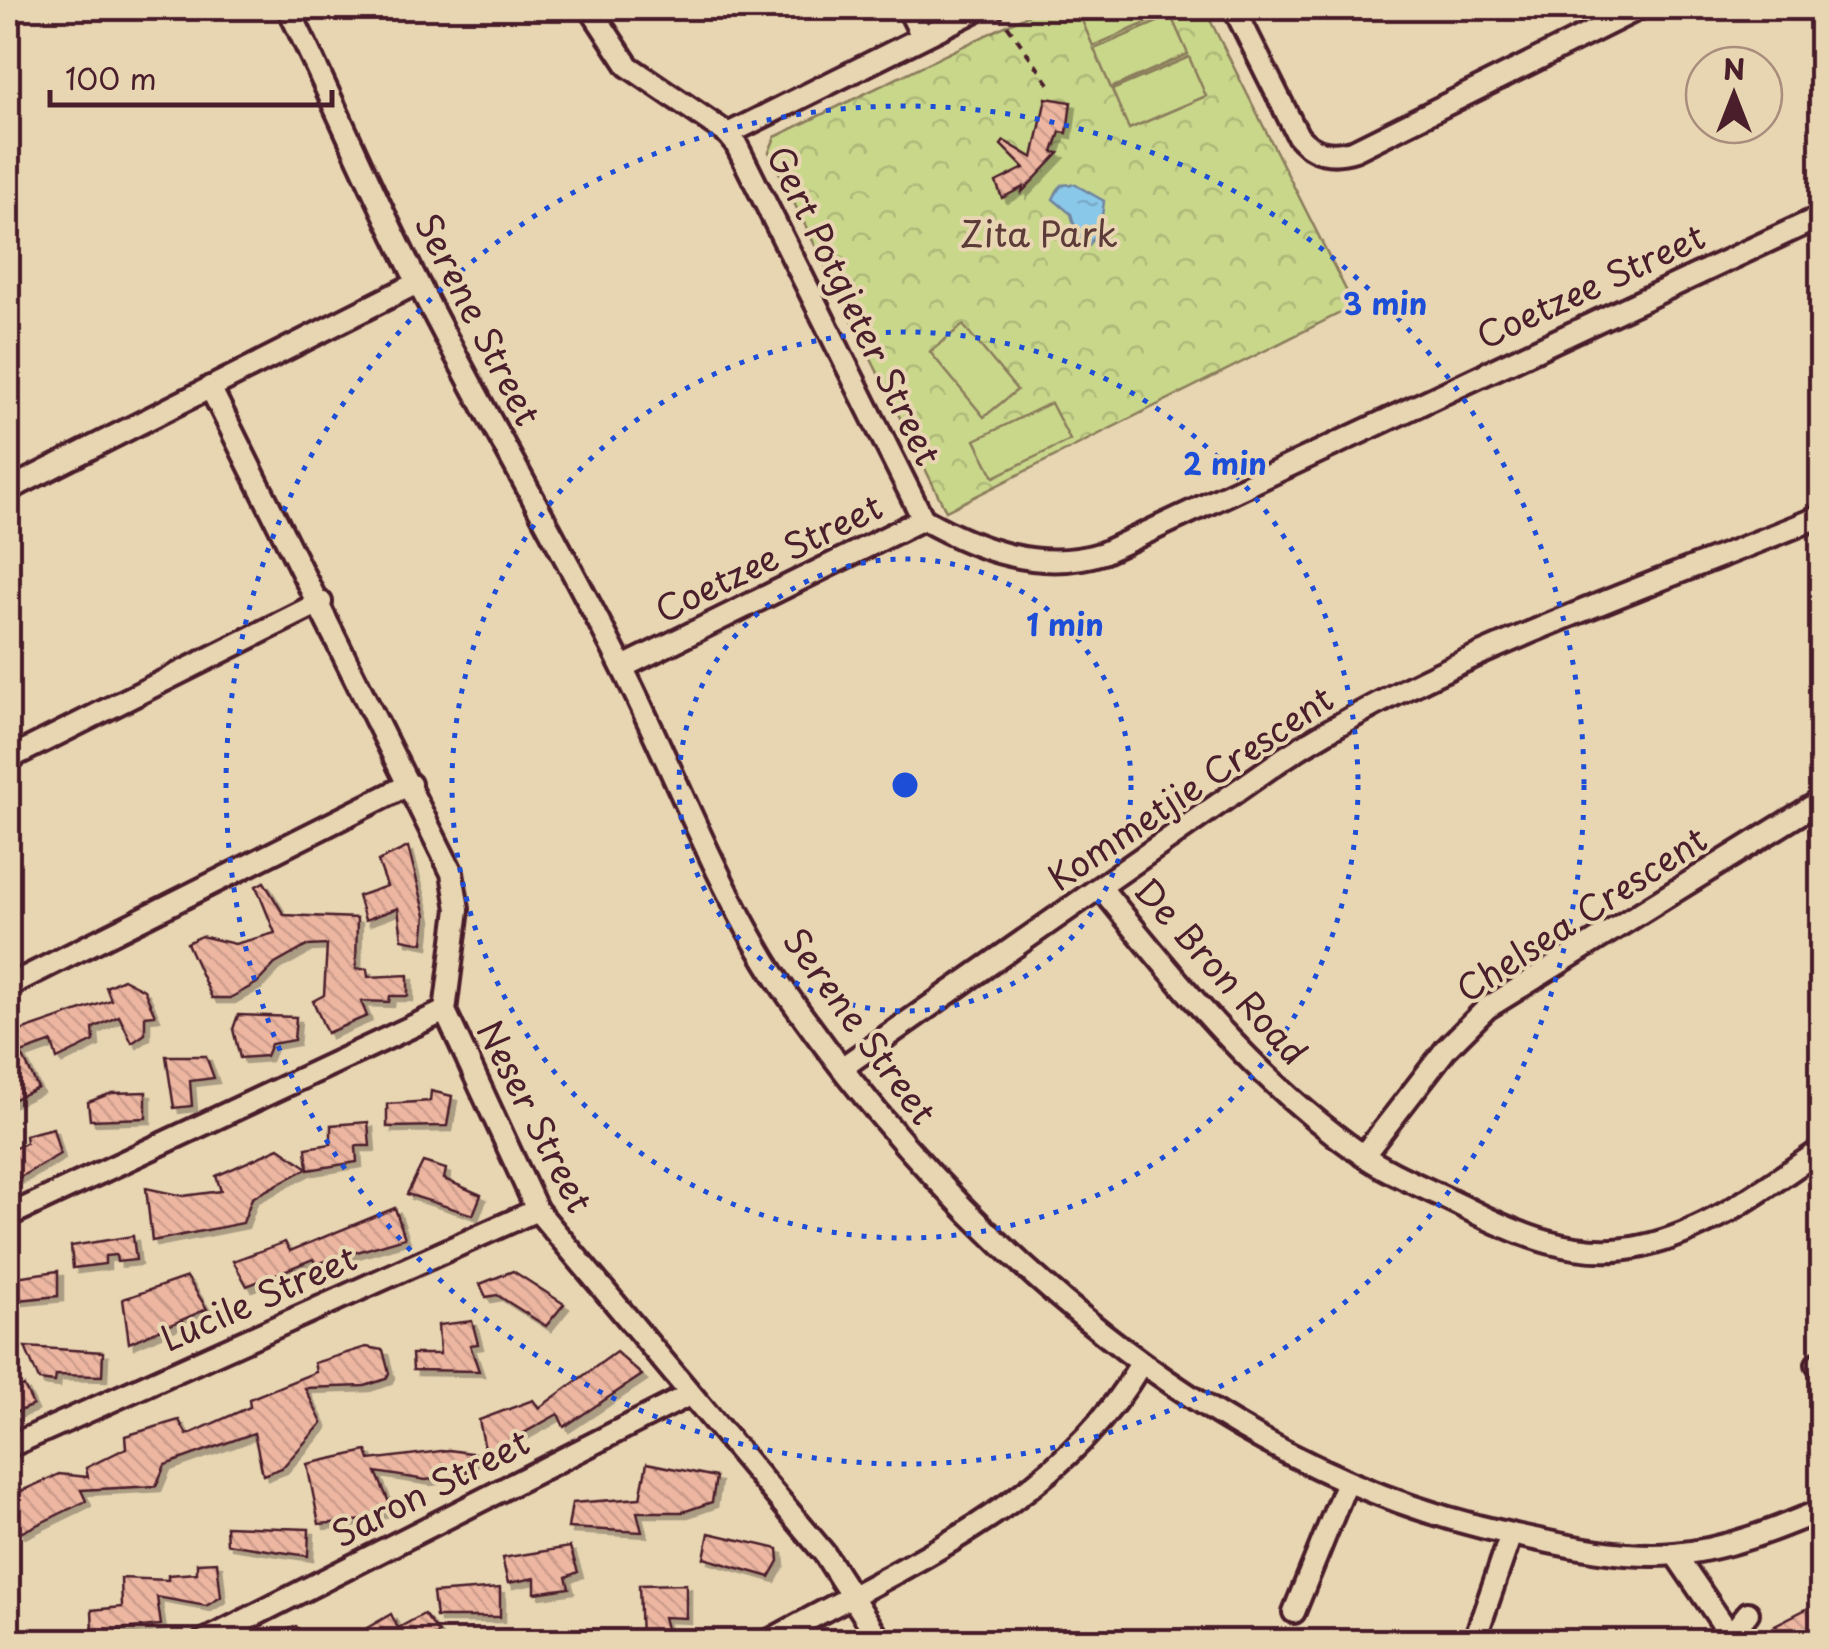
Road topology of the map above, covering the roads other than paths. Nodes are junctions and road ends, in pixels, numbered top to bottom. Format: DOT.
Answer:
graph roads {
  1 [pos="288,8"];
  2 [pos="590,8"];
  3 [pos="908,8"];
  4 [pos="1234,8"];
  5 [pos="1640,8"];
  6 [pos="989,9"];
  7 [pos="922,36"];
  8 [pos="728,134"];
  9 [pos="1822,216"];
  10 [pos="417,282"];
  11 [pos="210,387"];
  12 [pos="8,490"];
  13 [pos="1822,516"];
  14 [pos="922,519"];
  15 [pos="320,602"];
  16 [pos="623,668"];
  17 [pos="8,759"];
  18 [pos="410,784"];
  19 [pos="1822,800"];
  20 [pos="1102,889"];
  21 [pos="8,986"];
  22 [pos="446,1011"];
  23 [pos="844,1067"];
  24 [pos="1822,1149"];
  25 [pos="1364,1156"];
  26 [pos="537,1210"];
  27 [pos="8,1216"];
  28 [pos="1140,1365"];
  29 [pos="689,1395"];
  30 [pos="8,1448"];
  31 [pos="1346,1484"];
  32 [pos="1822,1510"];
  33 [pos="1511,1534"];
  34 [pos="1675,1554"];
  35 [pos="854,1593"];
  36 [pos="1294,1612"];
  37 [pos="1748,1612"];
  38 [pos="1734,1637"];
  39 [pos="202,1642"];
  40 [pos="767,1642"];
  41 [pos="881,1642"];
  42 [pos="1474,1642"];
  1 -- 10 [label="street, Serene Street"];
  2 -- 8 [label="street, Gert Potgieter Street"];
  3 -- 7 [label="street"];
  4 -- 5 [label="street"];
  6 -- 7 [label="street"];
  7 -- 8 [label="street"];
  8 -- 14 [label="street, Gert Potgieter Street"];
  9 -- 14 [label="street, Coetzee Street"];
  10 -- 11 [label="street"];
  10 -- 16 [label="street, Serene Street"];
  11 -- 12 [label="street"];
  11 -- 15 [label="street, Neser Street"];
  13 -- 20 [label="street, Kommetjie Crescent"];
  14 -- 16 [label="street, Coetzee Street"];
  15 -- 17 [label="street"];
  15 -- 18 [label="street, Neser Street"];
  16 -- 23 [label="street, Serene Street"];
  18 -- 21 [label="street"];
  18 -- 22 [label="street, Neser Street"];
  19 -- 25 [label="street, Chelsea Crescent"];
  20 -- 23 [label="street, Kommetjie Crescent"];
  20 -- 25 [label="street, De Bron Road"];
  22 -- 26 [label="street, Neser Street"];
  22 -- 27 [label="street"];
  23 -- 28 [label="street, Serene Street"];
  24 -- 25 [label="street, De Bron Road"];
  26 -- 29 [label="street, Neser Street"];
  26 -- 30 [label="street, Lucile Street"];
  28 -- 31 [label="street, Serene Street"];
  28 -- 35 [label="street"];
  29 -- 35 [label="street, Neser Street"];
  29 -- 39 [label="street, Saron Street"];
  31 -- 33 [label="street, Serene Street"];
  31 -- 36 [label="street"];
  32 -- 34 [label="street, Serene Street"];
  33 -- 34 [label="street, Serene Street"];
  33 -- 42 [label="street"];
  34 -- 38 [label="street"];
  35 -- 40 [label="street"];
  35 -- 41 [label="street, Neser Street"];
  37 -- 38 [label="street"];
}
